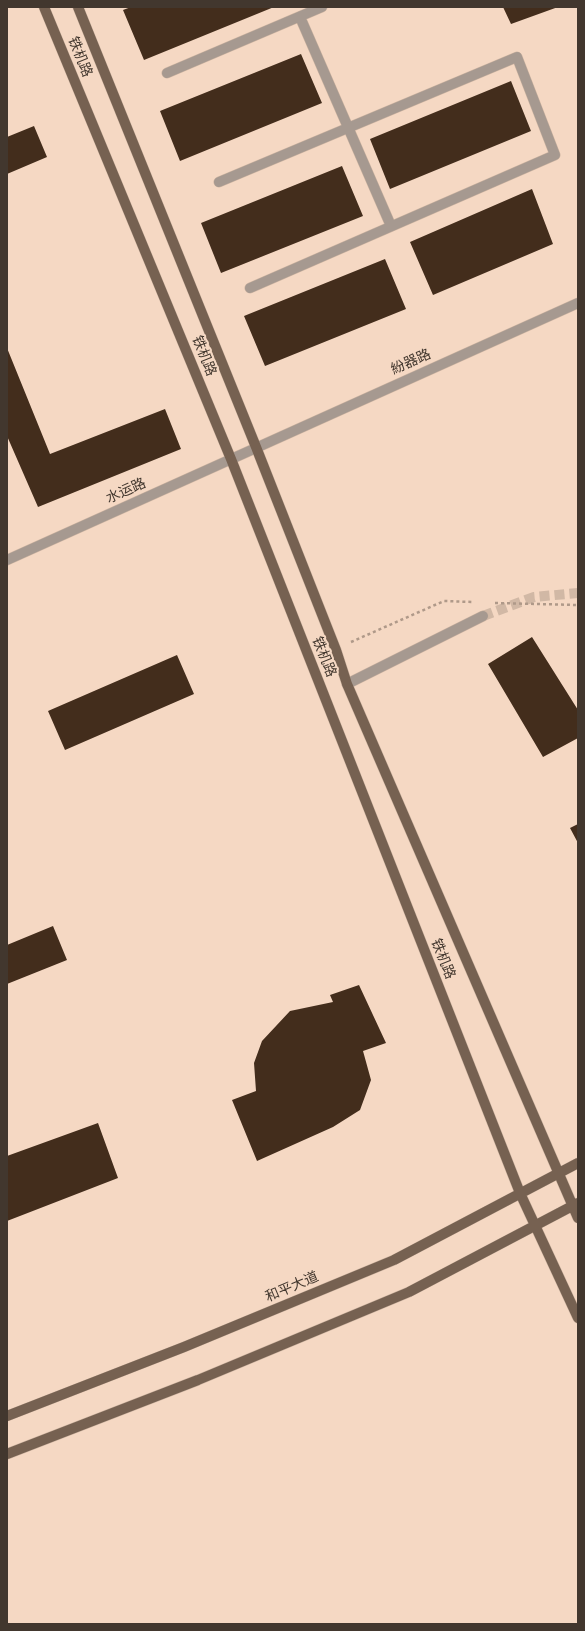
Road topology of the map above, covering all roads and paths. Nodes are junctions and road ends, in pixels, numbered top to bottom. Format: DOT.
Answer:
graph roads {
  1 [pos="44,7"];
  2 [pos="78,7"];
  3 [pos="322,7"];
  4 [pos="300,17"];
  5 [pos="167,73"];
  6 [pos="348,128"];
  7 [pos="219,182"];
  8 [pos="391,226"];
  9 [pos="250,288"];
  10 [pos="578,303"];
  11 [pos="256,447"];
  12 [pos="231,459"];
  13 [pos="7,560"];
  14 [pos="482,616"];
  15 [pos="347,684"];
  16 [pos="578,1163"];
  17 [pos="558,1173"];
  18 [pos="520,1193"];
  19 [pos="575,1205"];
  20 [pos="578,1218"];
  21 [pos="535,1226"];
  22 [pos="578,1318"];
  23 [pos="7,1416"];
  24 [pos="7,1454"];
  1 -- 12 [label="main road, 铁机路"];
  2 -- 11 [label="main road, 铁机路"];
  3 -- 4 [label="street"];
  4 -- 5 [label="street"];
  4 -- 6 [label="street"];
  6 -- 7 [label="street"];
  6 -- 8 [label="street"];
  6 -- 8 [label="street"];
  8 -- 9 [label="street"];
  10 -- 11 [label="street, 紛器路"];
  11 -- 12 [label="street, 水运路"];
  11 -- 15 [label="main road, 铁机路"];
  12 -- 13 [label="street, 水运路"];
  12 -- 18 [label="main road, 铁机路"];
  14 -- 15 [label="street"];
  15 -- 17 [label="main road, 铁机路"];
  16 -- 17 [label="main road, 和平大道"];
  17 -- 18 [label="main road, 和平大道"];
  17 -- 19 [label="main road, 铁机路"];
  18 -- 21 [label="main road, 铁机路"];
  18 -- 23 [label="main road, 和平大道"];
  19 -- 20 [label="main road, 铁机路"];
  19 -- 21 [label="main road"];
  21 -- 22 [label="main road, 铁机路"];
  21 -- 24 [label="main road"];
}
